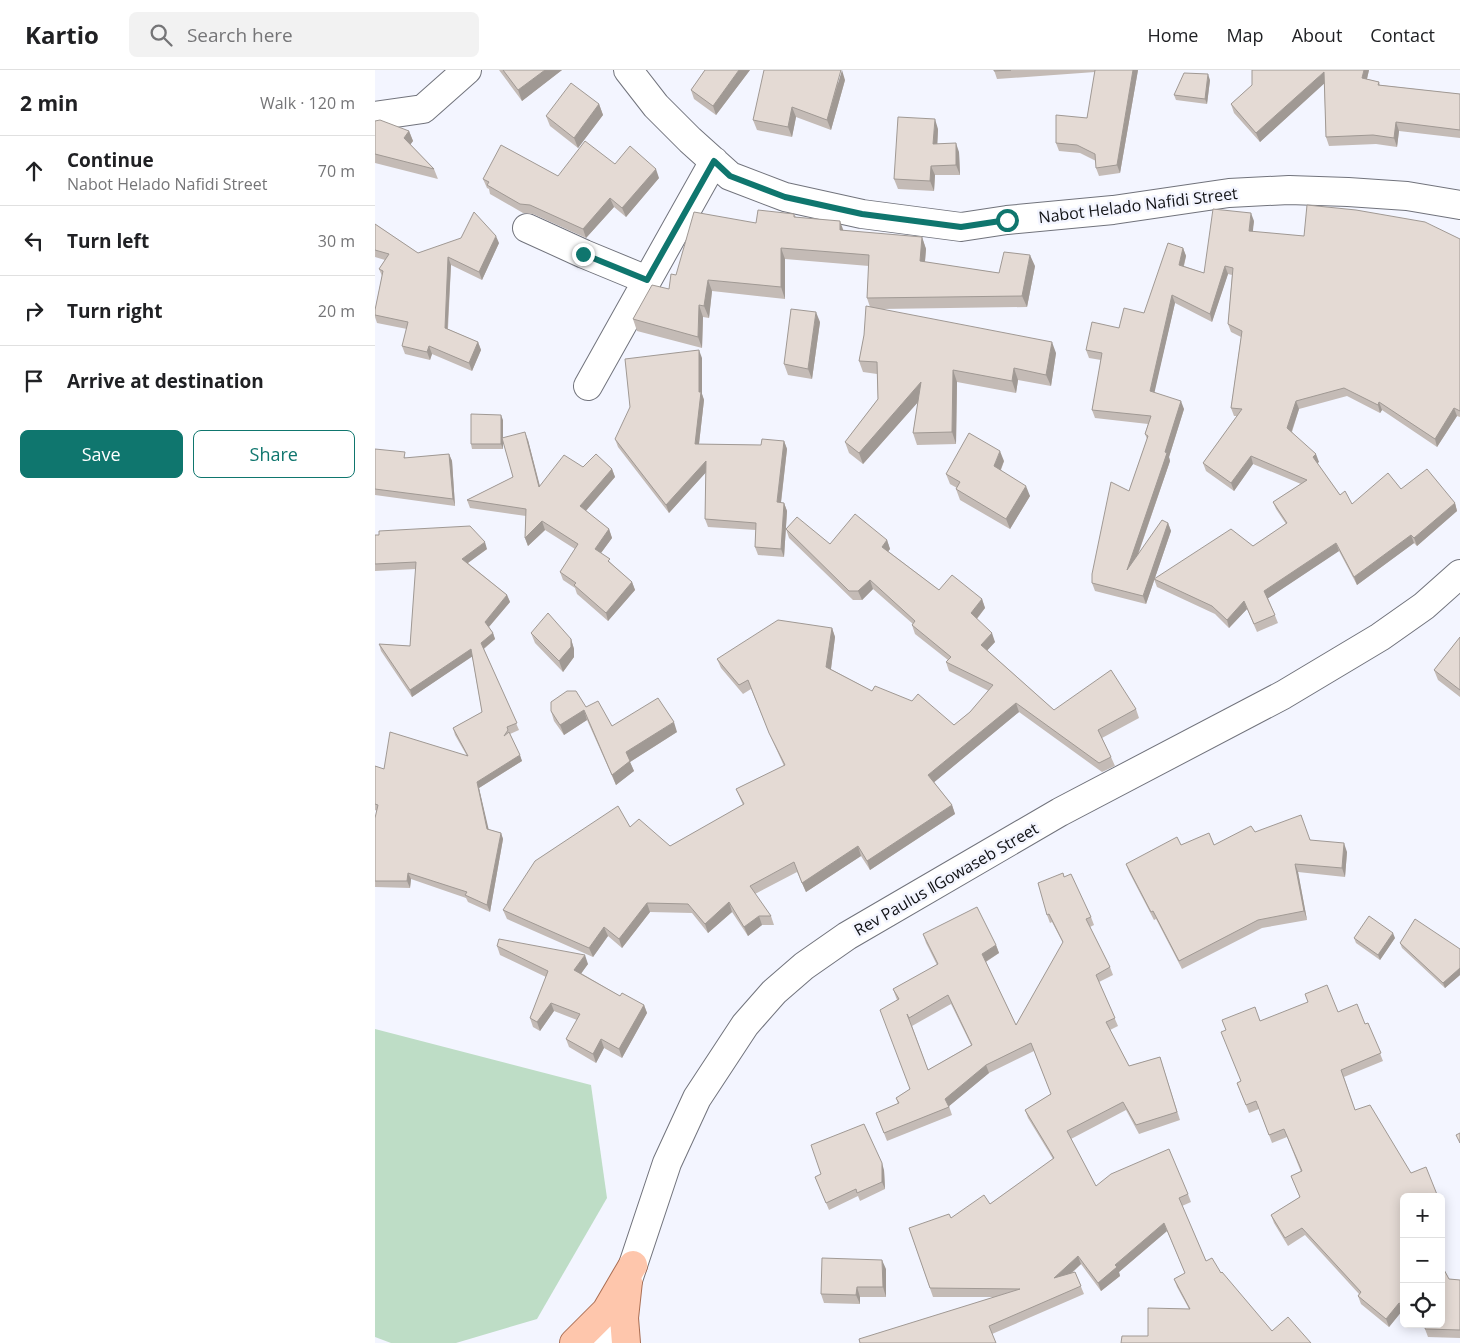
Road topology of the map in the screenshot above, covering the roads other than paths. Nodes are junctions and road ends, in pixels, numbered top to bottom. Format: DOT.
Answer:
graph roads {
  1 [pos="467,70"];
  2 [pos="628,70"];
  3 [pos="375,116"];
  4 [pos="714,161"];
  5 [pos="1460,206"];
  6 [pos="527,228"];
  7 [pos="647,280"];
  8 [pos="588,386"];
  9 [pos="1460,574"];
  10 [pos="630,1272"];
  11 [pos="575,1343"];
  12 [pos="607,1343"];
  13 [pos="626,1343"];
  1 -- 3 [label="street"];
  2 -- 4 [label="street, Nabot Helado Nafidi Street"];
  4 -- 5 [label="street, Nabot Helado Nafidi Street"];
  4 -- 7 [label="street"];
  6 -- 7 [label="street"];
  7 -- 8 [label="street"];
  9 -- 10 [label="street, Rev Paulus ǁGowaseb Street"];
  10 -- 11 [label="main road"];
  10 -- 12 [label="street, Rev Paulus ǁGowaseb Street"];
  10 -- 13 [label="main road"];
}
